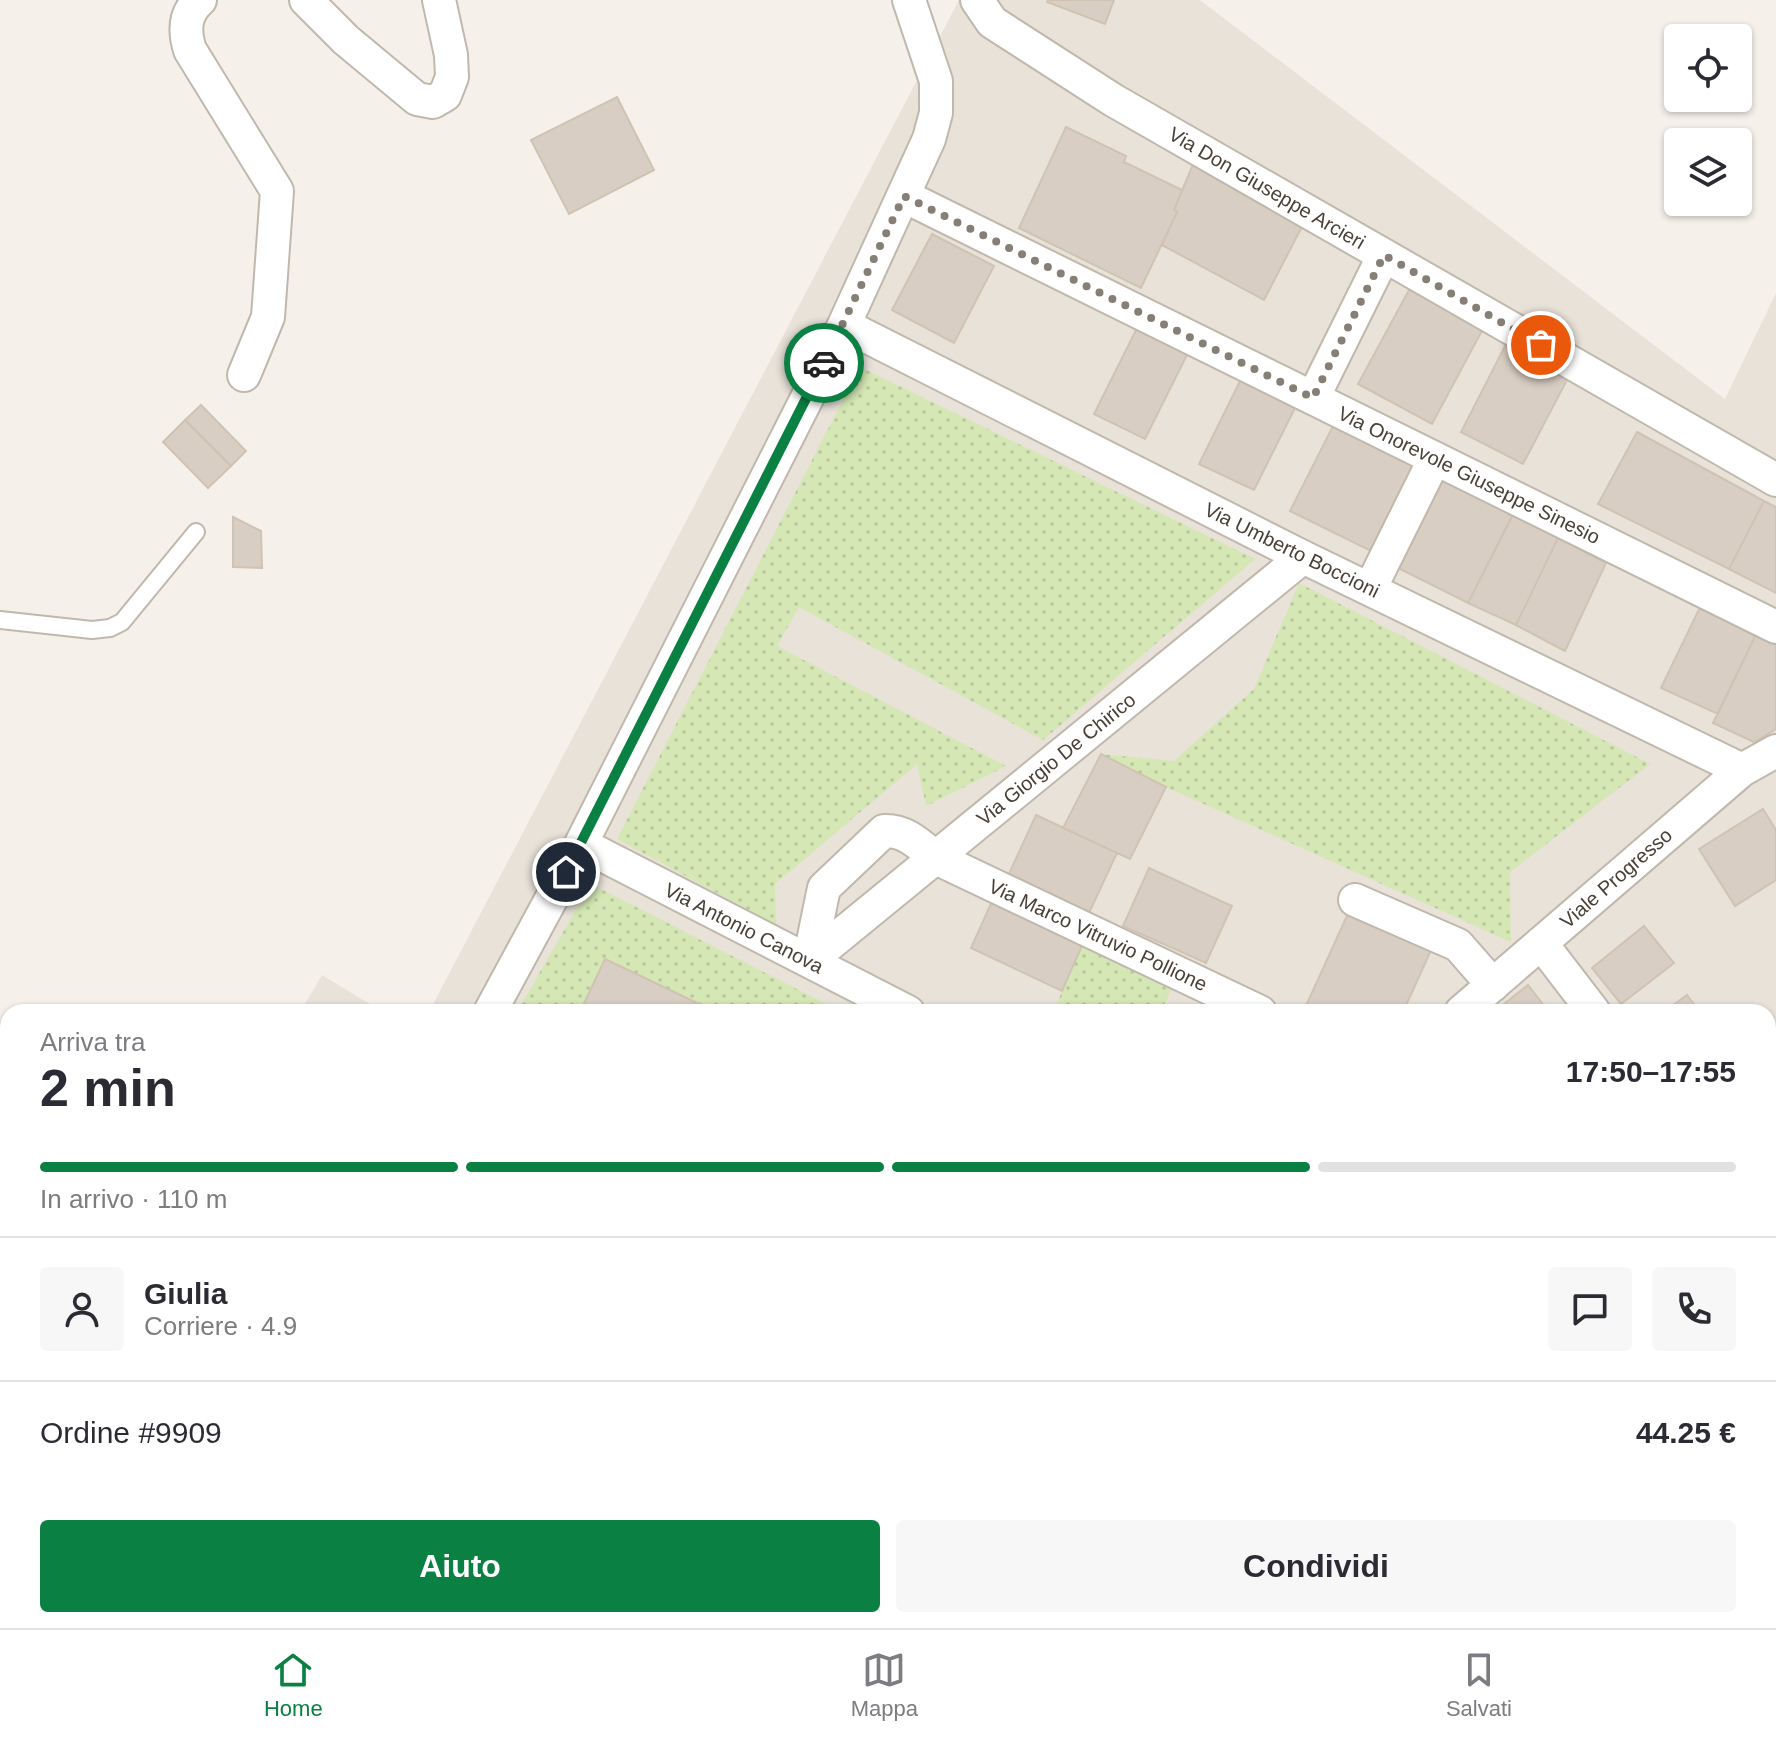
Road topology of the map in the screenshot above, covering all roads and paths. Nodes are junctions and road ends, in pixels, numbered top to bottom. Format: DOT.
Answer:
graph roads {
  1 [pos="200,0"];
  2 [pos="306,0"];
  3 [pos="439,0"];
  4 [pos="909,0"];
  5 [pos="977,0"];
  6 [pos="904,196"];
  7 [pos="1384,255"];
  8 [pos="844,325"];
  9 [pos="244,375"];
  10 [pos="1313,398"];
  11 [pos="1435,458"];
  12 [pos="1776,480"];
  13 [pos="196,532"];
  14 [pos="1303,557"];
  15 [pos="1370,589"];
  16 [pos="0,620"];
  17 [pos="1776,627"];
  18 [pos="1776,751"];
  19 [pos="1742,770"];
  20 [pos="581,844"];
  21 [pos="936,858"];
  22 [pos="1355,900"];
  23 [pos="1541,943"];
  24 [pos="809,961"];
  25 [pos="1493,985"];
  26 [pos="494,1004"];
  27 [pos="892,1004"];
  28 [pos="1243,1004"];
  29 [pos="1470,1004"];
  30 [pos="1588,1004"];
  1 -- 9 [label="street"];
  2 -- 3 [label="street"];
  4 -- 6 [label="street"];
  5 -- 7 [label="street, Via Don Giuseppe Arcieri"];
  6 -- 8 [label="street"];
  6 -- 10 [label="street, Via Onorevole Giuseppe Sinesio"];
  7 -- 10 [label="street"];
  7 -- 12 [label="street, Via Don Giuseppe Arcieri"];
  8 -- 14 [label="street, Via Umberto Boccioni"];
  8 -- 20 [label="street"];
  10 -- 11 [label="street, Via Onorevole Giuseppe Sinesio"];
  11 -- 15 [label="street"];
  11 -- 17 [label="street, Via Onorevole Giuseppe Sinesio"];
  13 -- 16 [label="lane"];
  14 -- 15 [label="street, Via Umberto Boccioni"];
  14 -- 21 [label="street, Via Giorgio De Chirico"];
  15 -- 19 [label="street, Via Umberto Boccioni"];
  18 -- 19 [label="street, Viale Progresso"];
  19 -- 23 [label="street, Viale Progresso"];
  20 -- 24 [label="street, Via Antonio Canova"];
  20 -- 26 [label="street"];
  21 -- 24 [label="street, Via Giorgio De Chirico"];
  21 -- 24 [label="street, Via Marco Vitruvio Pollione"];
  21 -- 28 [label="street, Via Marco Vitruvio Pollione"];
  22 -- 25 [label="street"];
  23 -- 25 [label="street, Viale Progresso"];
  23 -- 30 [label="street"];
  24 -- 27 [label="street, Via Antonio Canova"];
  25 -- 29 [label="street, Viale Progresso"];
}
